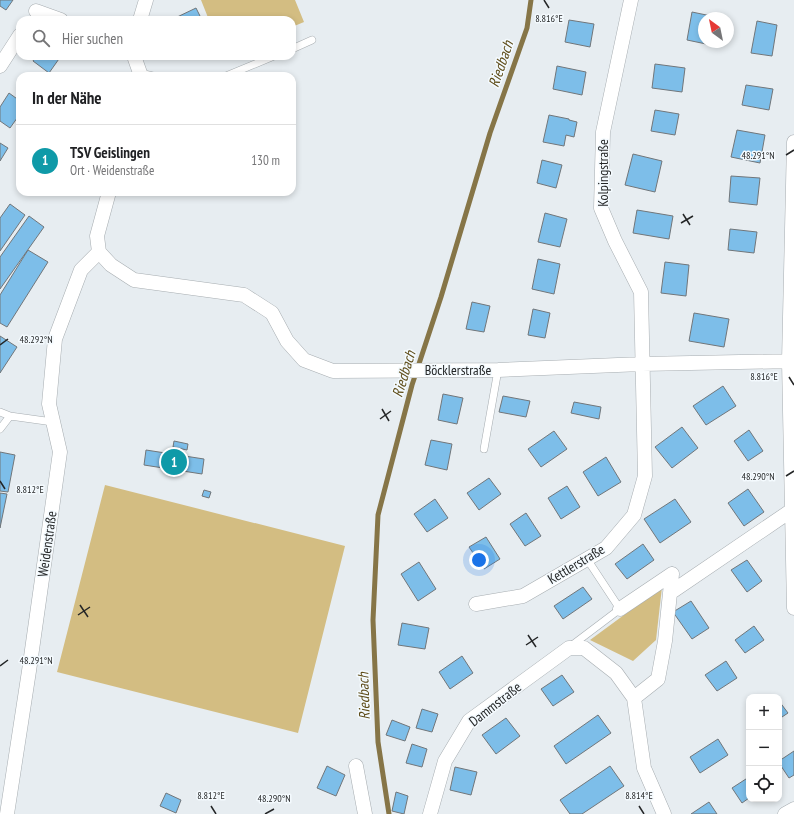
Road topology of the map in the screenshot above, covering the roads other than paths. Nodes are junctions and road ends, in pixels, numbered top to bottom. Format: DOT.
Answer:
graph roads {
  1 [pos="146,0"];
  2 [pos="631,0"];
  3 [pos="35,10"];
  4 [pos="51,16"];
  5 [pos="141,16"];
  6 [pos="312,40"];
  7 [pos="16,41"];
  8 [pos="296,47"];
  9 [pos="136,60"];
  10 [pos="264,60"];
  11 [pos="0,66"];
  12 [pos="142,72"];
  13 [pos="236,72"];
  14 [pos="794,142"];
  15 [pos="108,196"];
  16 [pos="99,252"];
  17 [pos="792,361"];
  18 [pos="642,364"];
  19 [pos="498,370"];
  20 [pos="0,412"];
  21 [pos="10,416"];
  22 [pos="53,422"];
  23 [pos="0,429"];
  24 [pos="484,449"];
  25 [pos="792,510"];
  26 [pos="587,559"];
  27 [pos="670,593"];
  28 [pos="476,604"];
  29 [pos="794,608"];
  30 [pos="620,609"];
  31 [pos="569,648"];
  32 [pos="634,698"];
  33 [pos="356,766"];
  34 [pos="794,809"];
  35 [pos="7,814"];
  36 [pos="365,814"];
  37 [pos="430,814"];
  38 [pos="664,814"];
  39 [pos="785,814"];
  1 -- 5 [label="street"];
  2 -- 18 [label="street, Kolpingstraße"];
  3 -- 4 [label="street"];
  6 -- 8 [label="lane"];
  7 -- 11 [label="street"];
  9 -- 12 [label="street"];
  10 -- 13 [label="lane"];
  14 -- 17 [label="street"];
  15 -- 16 [label="street"];
  16 -- 19 [label="street, Böcklerstraße"];
  16 -- 22 [label="street, Weidenstraße"];
  17 -- 18 [label="street, Böcklerstraße"];
  17 -- 25 [label="street"];
  18 -- 19 [label="street, Böcklerstraße"];
  18 -- 26 [label="street, Kettlerstraße"];
  19 -- 24 [label="lane"];
  20 -- 21 [label="lane"];
  21 -- 22 [label="lane"];
  21 -- 23 [label="lane"];
  22 -- 35 [label="street, Weidenstraße"];
  25 -- 27 [label="street"];
  25 -- 29 [label="street"];
  26 -- 28 [label="street, Kettlerstraße"];
  26 -- 30 [label="lane"];
  27 -- 30 [label="street"];
  27 -- 32 [label="street"];
  30 -- 31 [label="lane"];
  31 -- 32 [label="street"];
  31 -- 37 [label="street, Dammstraße"];
  32 -- 38 [label="street"];
  33 -- 36 [label="street"];
  34 -- 39 [label="street"];
}
